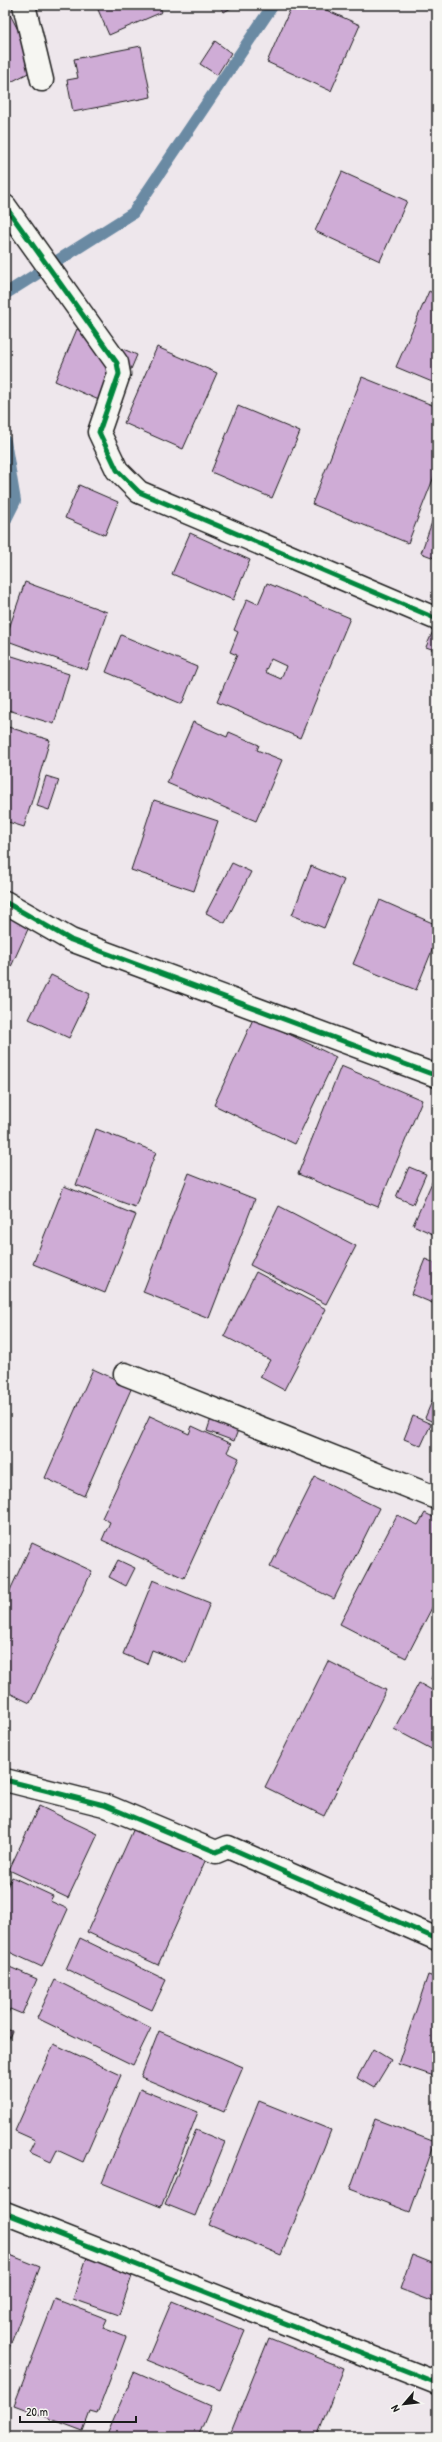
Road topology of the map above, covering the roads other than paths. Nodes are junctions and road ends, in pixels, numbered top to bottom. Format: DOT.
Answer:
graph roads {
  1 [pos="24,5"];
  2 [pos="42,80"];
  3 [pos="5,206"];
  4 [pos="437,619"];
  5 [pos="5,902"];
  6 [pos="437,1076"];
  7 [pos="125,1374"];
  8 [pos="437,1498"];
  9 [pos="5,1780"];
  10 [pos="437,1939"];
  11 [pos="5,2213"];
  12 [pos="437,2383"];
  1 -- 2 [label="street"];
  3 -- 4 [label="street"];
  5 -- 6 [label="street"];
  7 -- 8 [label="street"];
  9 -- 10 [label="street"];
  11 -- 12 [label="street"];
}
